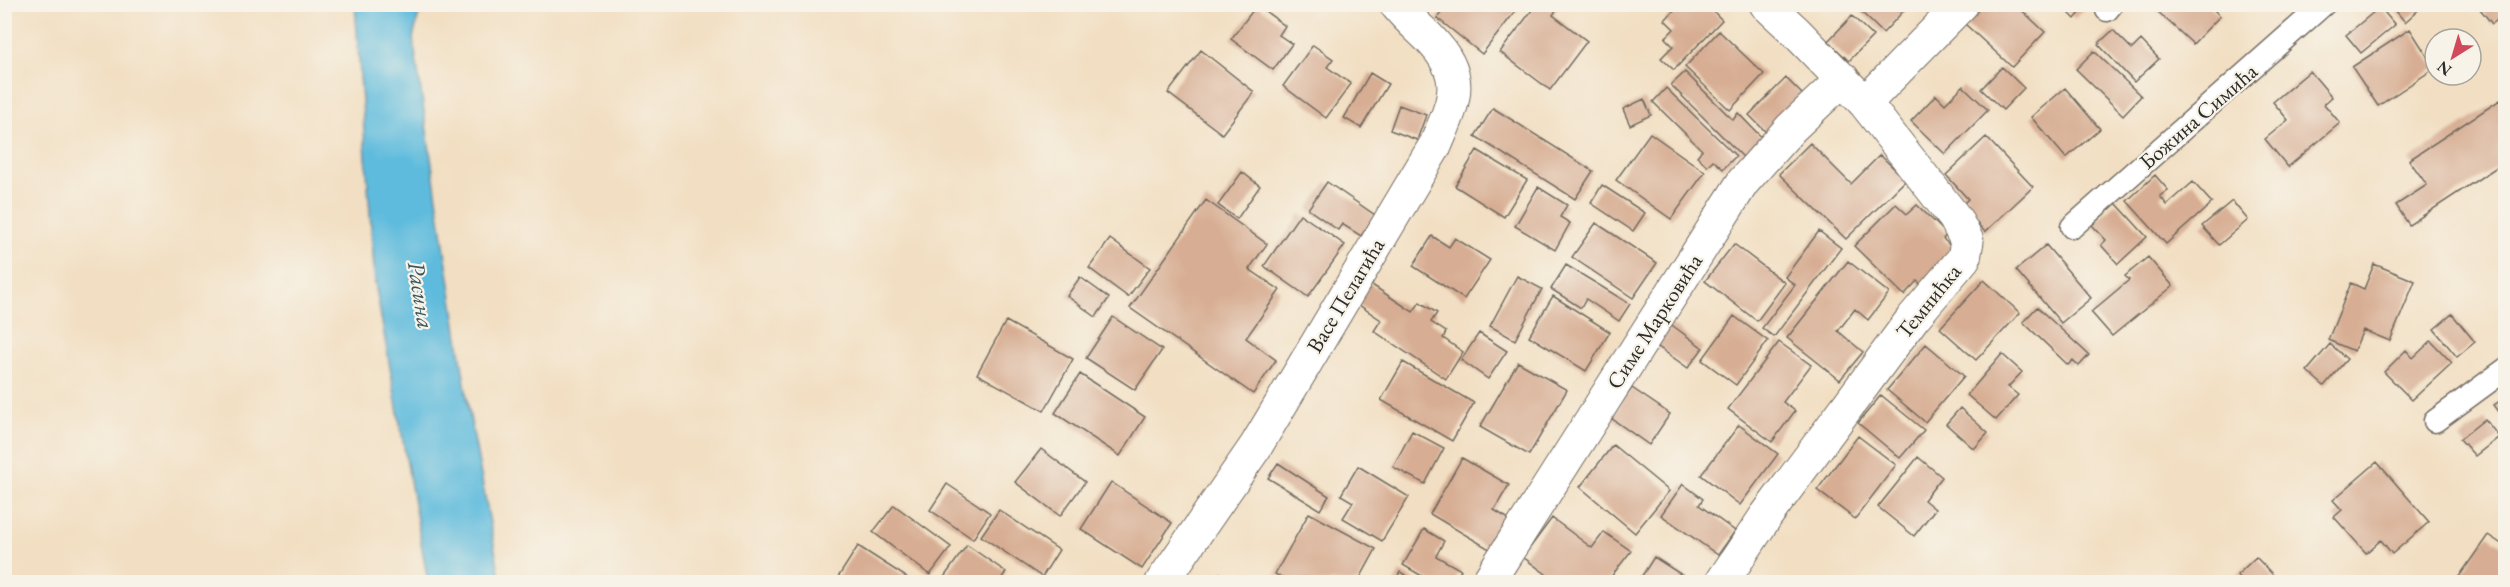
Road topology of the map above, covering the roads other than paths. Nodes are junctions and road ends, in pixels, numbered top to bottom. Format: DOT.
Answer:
graph roads {
  1 [pos="1396,4"];
  2 [pos="1766,4"];
  3 [pos="1962,4"];
  4 [pos="2324,4"];
  5 [pos="1843,79"];
  6 [pos="1865,104"];
  7 [pos="2072,227"];
  8 [pos="2505,369"];
  9 [pos="2435,421"];
  10 [pos="1162,582"];
  11 [pos="1488,582"];
  12 [pos="1722,582"];
  1 -- 10 [label="street, Васе Пелагића"];
  2 -- 5 [label="street, Темнићка"];
  3 -- 6 [label="street"];
  4 -- 7 [label="lane, Божина Симића"];
  5 -- 6 [label="street, Темнићка"];
  5 -- 11 [label="street, Симе Марковића"];
  6 -- 12 [label="street, Темнићка"];
  8 -- 9 [label="lane"];
}
